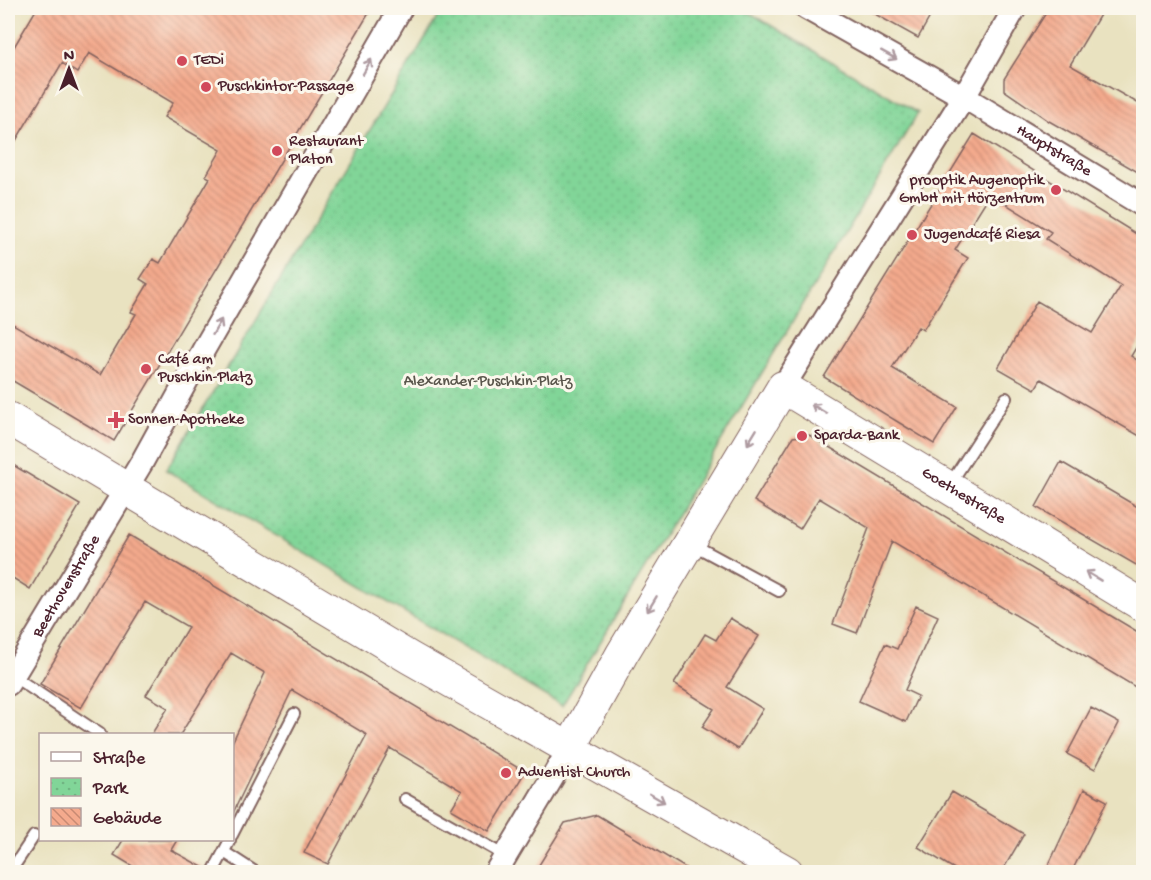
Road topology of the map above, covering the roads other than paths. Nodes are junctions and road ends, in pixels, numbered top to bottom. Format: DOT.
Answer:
graph roads {
  1 [pos="402,8"];
  2 [pos="806,8"];
  3 [pos="1015,8"];
  4 [pos="964,97"];
  5 [pos="1143,206"];
  6 [pos="783,387"];
  7 [pos="1006,398"];
  8 [pos="8,418"];
  9 [pos="948,487"];
  10 [pos="126,488"];
  11 [pos="689,542"];
  12 [pos="779,591"];
  13 [pos="1143,606"];
  14 [pos="10,680"];
  15 [pos="294,714"];
  16 [pos="97,733"];
  17 [pos="570,748"];
  18 [pos="405,799"];
  19 [pos="234,831"];
  20 [pos="34,836"];
  21 [pos="230,841"];
  22 [pos="224,852"];
  23 [pos="501,864"];
  24 [pos="10,873"];
  25 [pos="213,873"];
  26 [pos="255,873"];
  27 [pos="787,873"];
  10 -- 1 [label="street, one-way"];
  2 -- 4 [label="street, one-way"];
  3 -- 4 [label="street"];
  4 -- 5 [label="street, Hauptstraße"];
  4 -- 6 [label="street"];
  9 -- 6 [label="main road, Goethestraße, one-way"];
  6 -- 11 [label="main road, one-way"];
  7 -- 9 [label="lane"];
  8 -- 10 [label="main road"];
  13 -- 9 [label="main road, Goethestraße, one-way"];
  10 -- 14 [label="street, Beethovenstraße"];
  10 -- 17 [label="main road"];
  11 -- 12 [label="lane"];
  11 -- 17 [label="main road, one-way"];
  14 -- 16 [label="lane"];
  15 -- 19 [label="lane"];
  17 -- 23 [label="street"];
  17 -- 27 [label="main road, one-way"];
  18 -- 23 [label="lane"];
  20 -- 24 [label="lane"];
  21 -- 22 [label="lane"];
  22 -- 25 [label="lane"];
  22 -- 26 [label="lane"];
}
